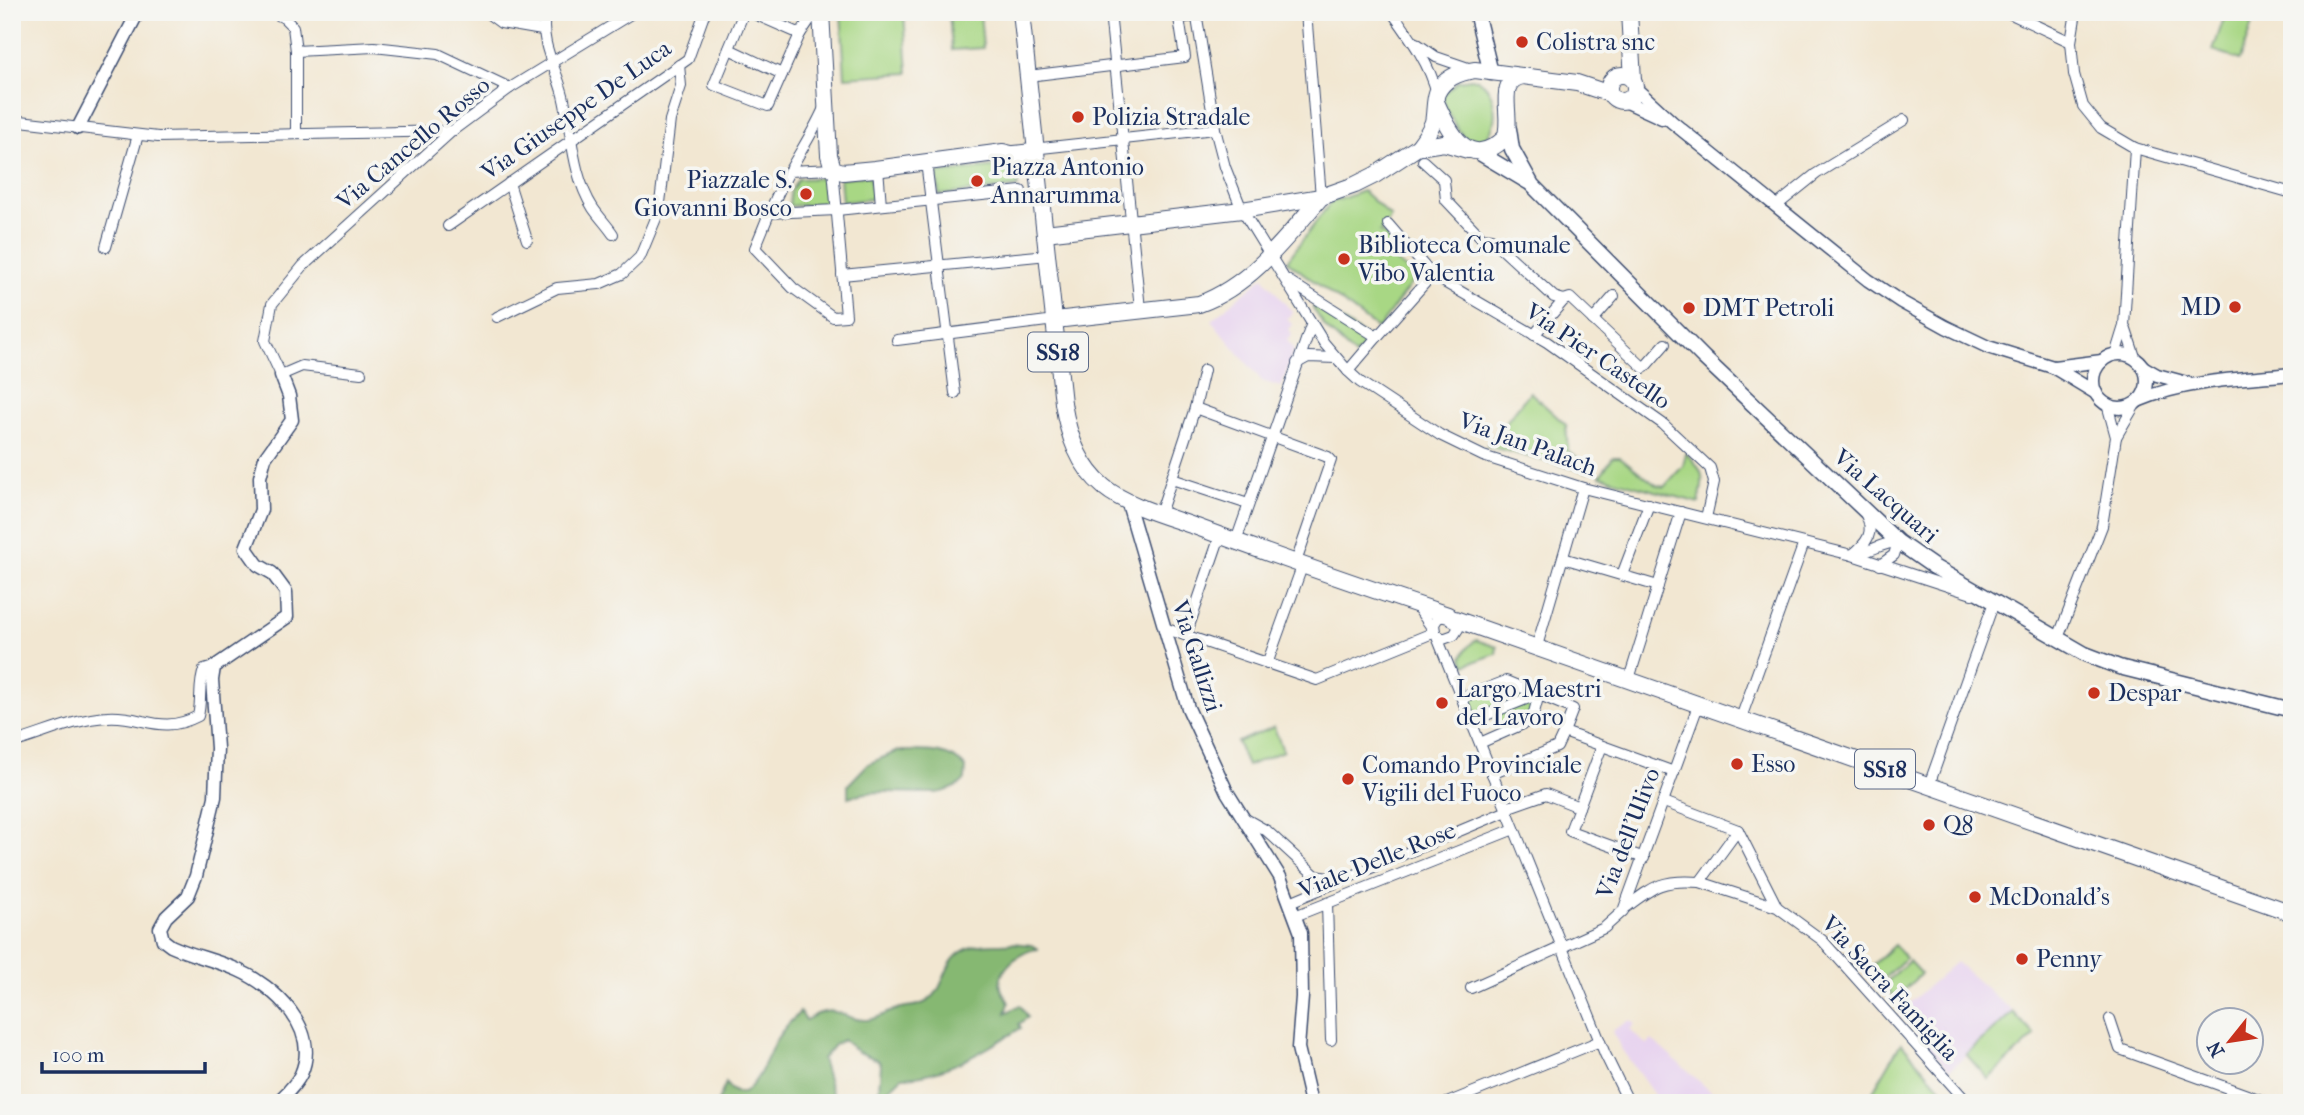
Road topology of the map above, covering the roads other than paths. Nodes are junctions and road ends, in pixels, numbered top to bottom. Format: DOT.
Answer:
graph roads {
  1 [pos="138,12"];
  2 [pos="272,12"];
  3 [pos="486,12"];
  4 [pos="545,12"];
  5 [pos="634,12"];
  6 [pos="705,12"];
  7 [pos="744,12"];
  8 [pos="750,12"];
  9 [pos="815,12"];
  10 [pos="821,12"];
  11 [pos="1021,12"];
  12 [pos="1110,12"];
  13 [pos="1306,12"];
  14 [pos="1392,12"];
  15 [pos="1476,12"];
  16 [pos="1629,12"];
  17 [pos="2007,12"];
  18 [pos="2076,12"];
  19 [pos="2286,12"];
  20 [pos="2292,13"];
  21 [pos="1196,14"];
  22 [pos="542,30"];
  23 [pos="800,34"];
  24 [pos="1413,40"];
  25 [pos="2071,42"];
  26 [pos="729,49"];
  27 [pos="296,51"];
  28 [pos="551,64"];
  29 [pos="679,65"];
  30 [pos="1115,66"];
  31 [pos="1483,72"];
  32 [pos="782,74"];
  33 [pos="1028,76"];
  34 [pos="1527,76"];
  35 [pos="1622,86"];
  36 [pos="510,88"];
  37 [pos="1436,98"];
  38 [pos="825,105"];
  39 [pos="1508,108"];
  40 [pos="12,120"];
  41 [pos="1904,120"];
  42 [pos="1033,121"];
  43 [pos="78,128"];
  44 [pos="1215,129"];
  45 [pos="1509,129"];
  46 [pos="452,131"];
  47 [pos="296,134"];
  48 [pos="138,135"];
  49 [pos="1123,139"];
  50 [pos="571,141"];
  51 [pos="1036,148"];
  52 [pos="2135,148"];
  53 [pos="1473,151"];
  54 [pos="1003,152"];
  55 [pos="1421,154"];
  56 [pos="926,162"];
  57 [pos="833,169"];
  58 [pos="877,169"];
  59 [pos="789,171"];
  60 [pos="1040,180"];
  61 [pos="509,183"];
  62 [pos="1532,184"];
  63 [pos="1021,191"];
  64 [pos="2292,193"];
  65 [pos="1321,197"];
  66 [pos="931,200"];
  67 [pos="881,205"];
  68 [pos="1776,206"];
  69 [pos="837,210"];
  70 [pos="1242,210"];
  71 [pos="768,213"];
  72 [pos="1131,223"];
  73 [pos="1388,224"];
  74 [pos="448,226"];
  75 [pos="1045,233"];
  76 [pos="613,234"];
  77 [pos="527,240"];
  78 [pos="106,247"];
  79 [pos="1048,255"];
  80 [pos="1270,256"];
  81 [pos="939,265"];
  82 [pos="842,275"];
  83 [pos="1432,275"];
  84 [pos="1284,278"];
  85 [pos="1614,296"];
  86 [pos="1564,300"];
  87 [pos="1140,310"];
  88 [pos="497,317"];
  89 [pos="1055,320"];
  90 [pos="1593,320"];
  91 [pos="1311,323"];
  92 [pos="2124,326"];
  93 [pos="948,334"];
  94 [pos="1534,335"];
  95 [pos="1377,337"];
  96 [pos="897,341"];
  97 [pos="1323,342"];
  98 [pos="1665,344"];
  99 [pos="1305,353"];
  100 [pos="2115,355"];
  101 [pos="1336,358"];
  102 [pos="2102,361"];
  103 [pos="2139,363"];
  104 [pos="2053,367"];
  105 [pos="1204,370"];
  106 [pos="1348,371"];
  107 [pos="361,373"];
  108 [pos="2292,374"];
  109 [pos="281,375"];
  110 [pos="2191,384"];
  111 [pos="955,393"];
  112 [pos="2096,393"];
  113 [pos="2138,401"];
  114 [pos="2107,404"];
  115 [pos="1195,408"];
  116 [pos="1271,435"];
  117 [pos="2116,437"];
  118 [pos="1172,479"];
  119 [pos="1583,488"];
  120 [pos="1127,500"];
  121 [pos="1248,504"];
  122 [pos="1649,504"];
  123 [pos="1863,511"];
  124 [pos="1681,512"];
  125 [pos="1160,513"];
  126 [pos="1706,518"];
  127 [pos="1228,539"];
  128 [pos="1898,542"];
  129 [pos="1804,543"];
  130 [pos="1852,555"];
  131 [pos="1563,558"];
  132 [pos="1299,563"];
  133 [pos="1880,565"];
  134 [pos="1622,575"];
  135 [pos="1658,586"];
  136 [pos="1994,601"];
  137 [pos="1415,604"];
  138 [pos="1453,626"];
  139 [pos="1164,628"];
  140 [pos="1436,633"];
  141 [pos="1186,635"];
  142 [pos="2058,638"];
  143 [pos="1536,646"];
  144 [pos="1448,663"];
  145 [pos="1267,664"];
  146 [pos="214,667"];
  147 [pos="1629,679"];
  148 [pos="1539,694"];
  149 [pos="1462,698"];
  150 [pos="1699,704"];
  151 [pos="2292,710"];
  152 [pos="1741,718"];
  153 [pos="1471,721"];
  154 [pos="1564,732"];
  155 [pos="12,743"];
  156 [pos="1480,743"];
  157 [pos="1602,746"];
  158 [pos="1674,772"];
  159 [pos="1492,774"];
  160 [pos="1929,785"];
  161 [pos="1664,802"];
  162 [pos="1579,807"];
  163 [pos="1507,810"];
  164 [pos="1244,818"];
  165 [pos="1514,829"];
  166 [pos="1738,830"];
  167 [pos="1644,858"];
  168 [pos="1341,880"];
  169 [pos="1700,882"];
  170 [pos="1290,902"];
  171 [pos="1327,904"];
  172 [pos="1777,907"];
  173 [pos="1624,908"];
  174 [pos="2292,913"];
  175 [pos="1295,916"];
  176 [pos="1562,948"];
  177 [pos="1471,988"];
  178 [pos="2110,1019"];
  179 [pos="1331,1040"];
  180 [pos="1600,1041"];
  181 [pos="1966,1102"];
  182 [pos="277,1103"];
  183 [pos="1311,1103"];
  184 [pos="1447,1103"];
  185 [pos="1629,1103"];
  186 [pos="2269,1103"];
  1 -- 43 [label="street"];
  2 -- 27 [label="street"];
  3 -- 22 [label="street"];
  4 -- 22 [label="street"];
  5 -- 28 [label="street, Via Cancello Rosso"];
  6 -- 29 [label="street, Via Giuseppe De Luca"];
  7 -- 26 [label="street"];
  8 -- 23 [label="street"];
  9 -- 23 [label="street"];
  10 -- 38 [label="main road"];
  11 -- 33 [label="main road, SS18"];
  12 -- 30 [label="street"];
  13 -- 65 [label="street"];
  14 -- 24 [label="street"];
  15 -- 31 [label="main road"];
  16 -- 35 [label="main road"];
  17 -- 25 [label="street"];
  18 -- 25 [label="street"];
  19 -- 20 [label="street"];
  21 -- 30 [label="street"];
  21 -- 44 [label="street, Via Jan Palach"];
  22 -- 28 [label="street"];
  23 -- 32 [label="street"];
  24 -- 31 [label="street"];
  24 -- 37 [label="street"];
  25 -- 52 [label="street"];
  26 -- 32 [label="street"];
  26 -- 32 [label="street"];
  27 -- 36 [label="street"];
  27 -- 47 [label="street"];
  28 -- 36 [label="street, Via Cancello Rosso"];
  28 -- 50 [label="street"];
  29 -- 50 [label="street, Via Giuseppe De Luca"];
  29 -- 88 [label="street"];
  30 -- 33 [label="street"];
  30 -- 49 [label="street"];
  31 -- 34 [label="main road"];
  31 -- 37 [label="main road"];
  31 -- 39 [label="main road"];
  33 -- 42 [label="main road, SS18"];
  34 -- 35 [label="main road"];
  34 -- 39 [label="main road"];
  35 -- 68 [label="street"];
  36 -- 46 [label="street, Via Cancello Rosso"];
  37 -- 53 [label="main road"];
  37 -- 55 [label="main road"];
  38 -- 57 [label="main road"];
  38 -- 59 [label="street"];
  39 -- 45 [label="main road"];
  40 -- 43 [label="street"];
  41 -- 68 [label="street"];
  42 -- 51 [label="main road, SS18"];
  42 -- 54 [label="street"];
  43 -- 48 [label="street"];
  44 -- 49 [label="street"];
  44 -- 70 [label="street, Via Jan Palach"];
  45 -- 53 [label="main road"];
  45 -- 62 [label="main road, Via Lacquari"];
  46 -- 47 [label="street"];
  46 -- 109 [label="street, Via Cancello Rosso"];
  47 -- 48 [label="street"];
  48 -- 78 [label="street"];
  49 -- 51 [label="street"];
  49 -- 72 [label="street"];
  50 -- 61 [label="street, Via Giuseppe De Luca"];
  50 -- 76 [label="street"];
  51 -- 54 [label="street"];
  51 -- 60 [label="main road, SS18"];
  52 -- 64 [label="street"];
  52 -- 92 [label="street"];
  53 -- 55 [label="main road"];
  53 -- 62 [label="main road, Via Lacquari"];
  54 -- 56 [label="main road"];
  54 -- 60 [label="main road"];
  55 -- 65 [label="main road"];
  55 -- 86 [label="street"];
  56 -- 58 [label="main road"];
  56 -- 66 [label="street"];
  57 -- 58 [label="main road"];
  57 -- 59 [label="street"];
  57 -- 69 [label="street"];
  58 -- 67 [label="street"];
  59 -- 71 [label="street"];
  60 -- 75 [label="main road, SS18"];
  61 -- 74 [label="street, Via Giuseppe De Luca"];
  61 -- 77 [label="street"];
  62 -- 123 [label="main road, Via Lacquari"];
  63 -- 66 [label="street"];
  65 -- 70 [label="main road"];
  65 -- 80 [label="main road"];
  66 -- 67 [label="street"];
  66 -- 81 [label="street"];
  67 -- 69 [label="street"];
  68 -- 104 [label="street"];
  69 -- 71 [label="street"];
  69 -- 82 [label="street"];
  70 -- 72 [label="main road"];
  70 -- 80 [label="street, Via Jan Palach"];
  71 -- 82 [label="street"];
  72 -- 75 [label="main road"];
  72 -- 87 [label="street"];
  73 -- 83 [label="street, Via Pier Castello"];
  75 -- 79 [label="main road, SS18"];
  79 -- 81 [label="street"];
  79 -- 89 [label="main road, SS18"];
  80 -- 84 [label="street, Via Jan Palach"];
  80 -- 87 [label="main road"];
  81 -- 82 [label="street"];
  81 -- 93 [label="street"];
  83 -- 94 [label="street, Via Pier Castello"];
  83 -- 95 [label="street"];
  84 -- 91 [label="street, Via Jan Palach"];
  84 -- 95 [label="street"];
  85 -- 90 [label="street"];
  86 -- 90 [label="street"];
  86 -- 94 [label="street"];
  87 -- 89 [label="main road"];
  89 -- 93 [label="street"];
  89 -- 120 [label="main road, SS18"];
  90 -- 98 [label="street"];
  91 -- 97 [label="street, Via Jan Palach"];
  91 -- 99 [label="street"];
  92 -- 100 [label="street"];
  92 -- 103 [label="street"];
  93 -- 96 [label="street"];
  93 -- 111 [label="street"];
  94 -- 126 [label="street, Via Pier Castello"];
  95 -- 106 [label="street"];
  97 -- 99 [label="street"];
  97 -- 101 [label="street, Via Jan Palach"];
  99 -- 101 [label="street"];
  99 -- 116 [label="street"];
  100 -- 102 [label="street"];
  100 -- 103 [label="street"];
  101 -- 106 [label="street, Via Jan Palach"];
  102 -- 104 [label="street"];
  102 -- 112 [label="street"];
  103 -- 110 [label="street"];
  103 -- 113 [label="street"];
  104 -- 112 [label="street"];
  105 -- 115 [label="street"];
  106 -- 119 [label="street, Via Jan Palach"];
  107 -- 109 [label="street"];
  108 -- 110 [label="street"];
  109 -- 146 [label="street"];
  110 -- 113 [label="street"];
  112 -- 114 [label="street"];
  113 -- 114 [label="street"];
  113 -- 117 [label="street"];
  114 -- 117 [label="street"];
  115 -- 116 [label="street"];
  115 -- 118 [label="street"];
  116 -- 121 [label="street"];
  116 -- 132 [label="street"];
  117 -- 142 [label="street"];
  118 -- 121 [label="street"];
  118 -- 125 [label="street"];
  119 -- 122 [label="street, Via Jan Palach"];
  119 -- 131 [label="street"];
  120 -- 125 [label="main road, SS18"];
  120 -- 139 [label="street, Via Gallizzi"];
  121 -- 127 [label="street"];
  122 -- 124 [label="street, Via Jan Palach"];
  122 -- 134 [label="street"];
  123 -- 128 [label="main road, Via Lacquari"];
  123 -- 130 [label="street"];
  124 -- 126 [label="street, Via Jan Palach"];
  124 -- 135 [label="street"];
  125 -- 127 [label="main road, SS18"];
  126 -- 129 [label="street, Via Jan Palach"];
  127 -- 132 [label="main road, SS18"];
  127 -- 141 [label="street"];
  128 -- 130 [label="street"];
  128 -- 133 [label="street"];
  128 -- 136 [label="main road, Via Lacquari"];
  129 -- 130 [label="street, Via Jan Palach"];
  129 -- 152 [label="street"];
  130 -- 133 [label="street, Via Jan Palach"];
  131 -- 134 [label="street"];
  131 -- 143 [label="street"];
  132 -- 137 [label="main road, SS18"];
  132 -- 145 [label="street"];
  133 -- 136 [label="street, Via Jan Palach"];
  134 -- 135 [label="street"];
  135 -- 147 [label="street"];
  136 -- 142 [label="main road, Via Lacquari"];
  136 -- 160 [label="street"];
  137 -- 138 [label="main road, SS18"];
  137 -- 140 [label="street"];
  138 -- 140 [label="street"];
  138 -- 140 [label="street"];
  138 -- 143 [label="main road, SS18"];
  138 -- 144 [label="street"];
  139 -- 141 [label="street"];
  139 -- 164 [label="street, Via Gallizzi"];
  140 -- 144 [label="street"];
  140 -- 145 [label="street"];
  141 -- 145 [label="street"];
  142 -- 151 [label="main road, Via Lacquari"];
  143 -- 147 [label="main road, SS18"];
  144 -- 149 [label="street"];
  146 -- 155 [label="street"];
  146 -- 182 [label="street"];
  147 -- 150 [label="main road, SS18"];
  148 -- 149 [label="street"];
  148 -- 153 [label="street"];
  148 -- 154 [label="street"];
  148 -- 156 [label="street"];
  149 -- 153 [label="street"];
  150 -- 152 [label="main road, SS18"];
  150 -- 158 [label="street, Via dell'Ulivo"];
  152 -- 160 [label="main road, SS18"];
  153 -- 156 [label="street"];
  154 -- 157 [label="street"];
  154 -- 159 [label="street"];
  156 -- 159 [label="street"];
  157 -- 158 [label="street"];
  157 -- 162 [label="street"];
  158 -- 161 [label="street, Via dell'Ulivo"];
  159 -- 163 [label="street"];
  160 -- 174 [label="main road, SS18"];
  161 -- 166 [label="street"];
  161 -- 167 [label="street, Via dell'Ulivo"];
  162 -- 163 [label="street, Viale Delle Rose"];
  162 -- 167 [label="street"];
  163 -- 165 [label="street"];
  163 -- 168 [label="street, Viale Delle Rose"];
  164 -- 168 [label="street"];
  164 -- 170 [label="street, Via Gallizzi"];
  165 -- 171 [label="street, Viale Delle Rose"];
  165 -- 176 [label="street"];
  166 -- 169 [label="street"];
  166 -- 172 [label="street, Via Sacra Famiglia"];
  167 -- 173 [label="street, Via dell'Ulivo"];
  168 -- 170 [label="street, Viale Delle Rose"];
  169 -- 172 [label="street, Via Sacra Famiglia"];
  169 -- 173 [label="street, Via Sacra Famiglia"];
  170 -- 175 [label="street, Via Gallizzi"];
  171 -- 175 [label="street, Viale Delle Rose"];
  171 -- 179 [label="street"];
  172 -- 181 [label="street, Via Sacra Famiglia"];
  173 -- 176 [label="street, Via dell'Ulivo"];
  175 -- 183 [label="street, Via Gallizzi"];
  176 -- 177 [label="street, Via dell'Ulivo"];
  176 -- 180 [label="street"];
  178 -- 186 [label="street"];
  180 -- 184 [label="street"];
  180 -- 185 [label="street"];
}
